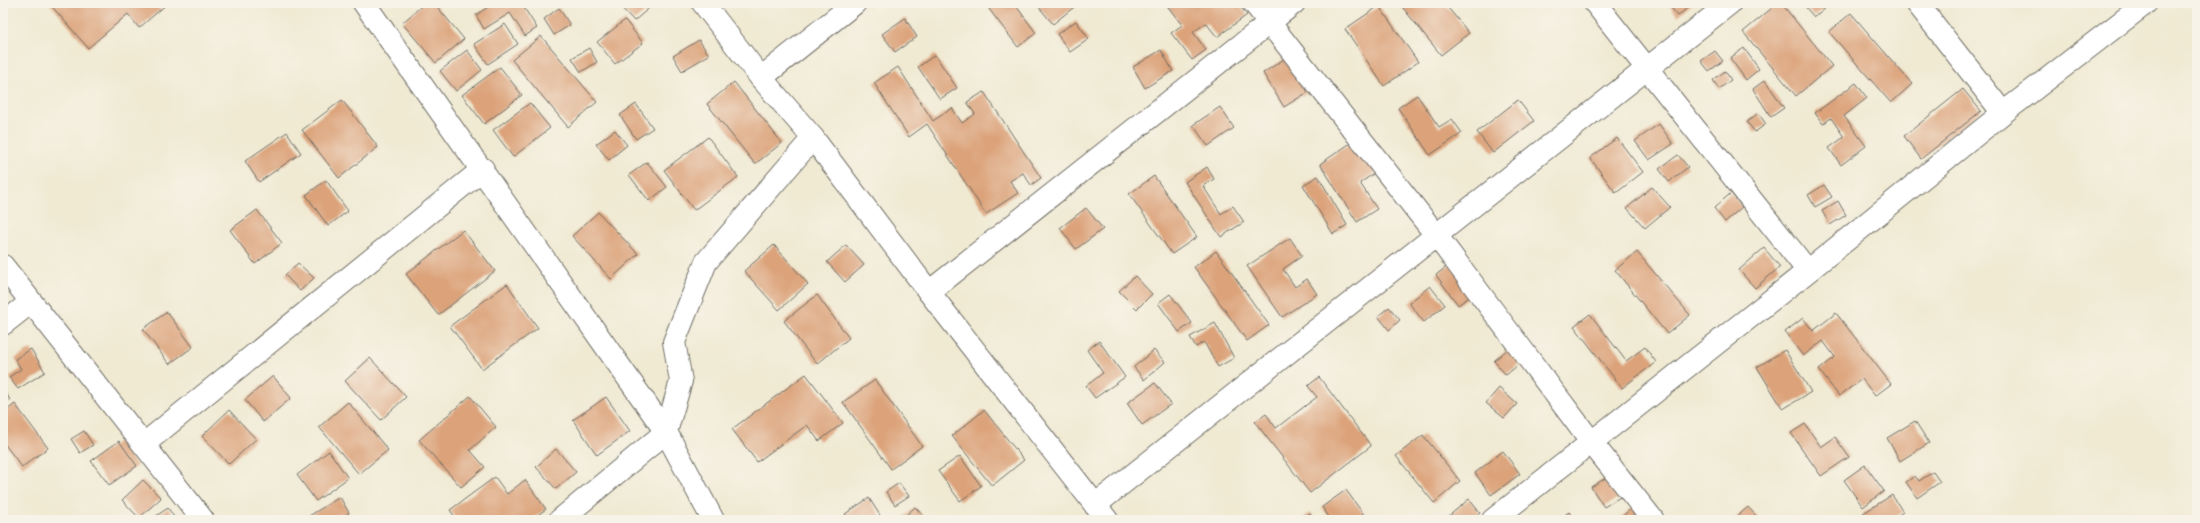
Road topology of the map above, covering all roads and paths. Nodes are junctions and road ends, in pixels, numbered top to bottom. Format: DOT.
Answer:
graph roads {
  1 [pos="364,3"];
  2 [pos="703,3"];
  3 [pos="855,3"];
  4 [pos="1254,3"];
  5 [pos="1294,3"];
  6 [pos="1595,3"];
  7 [pos="1730,3"];
  8 [pos="1917,3"];
  9 [pos="2146,3"];
  10 [pos="1269,22"];
  11 [pos="1647,68"];
  12 [pos="761,78"];
  13 [pos="2003,113"];
  14 [pos="813,138"];
  15 [pos="483,169"];
  16 [pos="1436,235"];
  17 [pos="3,266"];
  18 [pos="1808,271"];
  19 [pos="929,292"];
  20 [pos="31,302"];
  21 [pos="3,324"];
  22 [pos="666,432"];
  23 [pos="1592,442"];
  24 [pos="144,444"];
  25 [pos="1101,512"];
  26 [pos="203,520"];
  27 [pos="560,520"];
  28 [pos="713,520"];
  29 [pos="1494,520"];
  30 [pos="1652,520"];
  1 -- 15 [label="street"];
  2 -- 12 [label="street"];
  3 -- 12 [label="street"];
  4 -- 10 [label="street"];
  5 -- 10 [label="street"];
  6 -- 11 [label="street"];
  7 -- 11 [label="street"];
  8 -- 13 [label="street"];
  9 -- 13 [label="street"];
  10 -- 16 [label="street"];
  10 -- 19 [label="street"];
  11 -- 16 [label="street"];
  11 -- 18 [label="street"];
  12 -- 14 [label="street"];
  13 -- 18 [label="street"];
  14 -- 19 [label="street"];
  14 -- 22 [label="street"];
  15 -- 22 [label="street"];
  15 -- 24 [label="street"];
  16 -- 23 [label="street"];
  16 -- 25 [label="street"];
  17 -- 20 [label="street"];
  18 -- 23 [label="street"];
  19 -- 25 [label="street"];
  20 -- 21 [label="street"];
  20 -- 24 [label="street"];
  22 -- 27 [label="street"];
  22 -- 28 [label="street"];
  23 -- 29 [label="street"];
  23 -- 30 [label="street"];
  24 -- 26 [label="street"];
}
